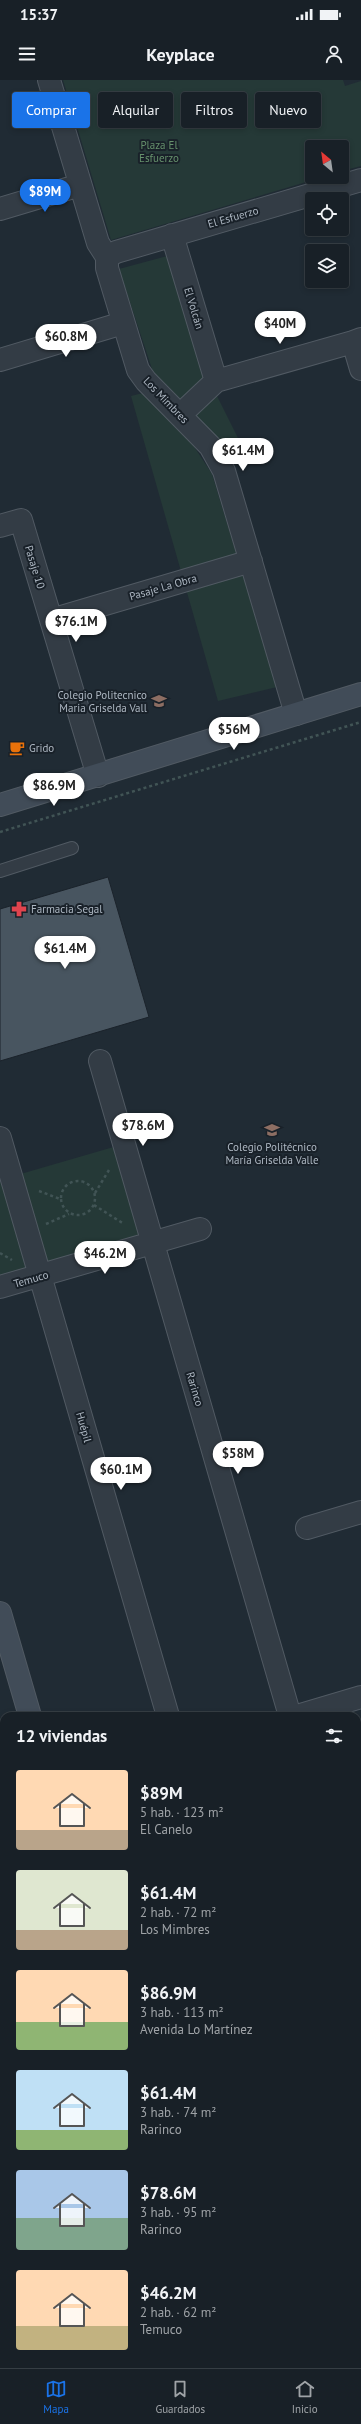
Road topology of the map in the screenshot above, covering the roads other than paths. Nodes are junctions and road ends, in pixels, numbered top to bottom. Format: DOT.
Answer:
graph roads {
  1 [pos="49,80"];
  2 [pos="361,180"];
  3 [pos="80,185"];
  4 [pos="0,209"];
  5 [pos="172,235"];
  6 [pos="108,258"];
  7 [pos="123,323"];
  8 [pos="357,341"];
  9 [pos="0,360"];
  10 [pos="361,369"];
  11 [pos="216,381"];
  12 [pos="180,415"];
  13 [pos="0,526"];
  14 [pos="252,562"];
  15 [pos="51,620"];
  16 [pos="361,694"];
  17 [pos="296,714"];
  18 [pos="98,776"];
  19 [pos="0,805"];
  20 [pos="72,848"];
  21 [pos="0,871"];
  22 [pos="100,1061"];
  23 [pos="0,1138"];
  24 [pos="200,1229"];
  25 [pos="153,1243"];
  26 [pos="40,1276"];
  27 [pos="0,1288"];
  28 [pos="361,1512"];
  29 [pos="307,1528"];
  30 [pos="0,1613"];
  31 [pos="361,1697"];
  32 [pos="29,1712"];
  33 [pos="167,1712"];
  34 [pos="289,1712"];
  35 [pos="311,1712"];
  1 -- 3 [label="street, Los Mimbres"];
  2 -- 5 [label="street, El Esfuerzo"];
  3 -- 4 [label="street"];
  3 -- 6 [label="street, Los Mimbres"];
  5 -- 6 [label="street, El Esfuerzo"];
  5 -- 11 [label="street, El Volcán"];
  6 -- 7 [label="street, Los Mimbres"];
  7 -- 9 [label="street"];
  7 -- 12 [label="street, Los Mimbres"];
  8 -- 10 [label="street"];
  8 -- 11 [label="street"];
  11 -- 12 [label="street"];
  12 -- 14 [label="street, Los Mimbres"];
  13 -- 15 [label="street, Pasaje 10"];
  14 -- 15 [label="street, Pasaje La Obra"];
  14 -- 17 [label="street, Los Mimbres"];
  15 -- 18 [label="street, Pasaje 10"];
  16 -- 17 [label="main road"];
  17 -- 18 [label="main road"];
  18 -- 19 [label="main road"];
  20 -- 21 [label="lane"];
  22 -- 25 [label="street, Rarinco"];
  23 -- 26 [label="street, Huépil"];
  24 -- 25 [label="street, Temuco"];
  25 -- 26 [label="street, Temuco"];
  25 -- 34 [label="street, Rarinco"];
  26 -- 27 [label="street, Temuco"];
  26 -- 33 [label="street, Huépil"];
  28 -- 29 [label="street"];
  30 -- 32 [label="main road"];
  31 -- 35 [label="street"];
}
